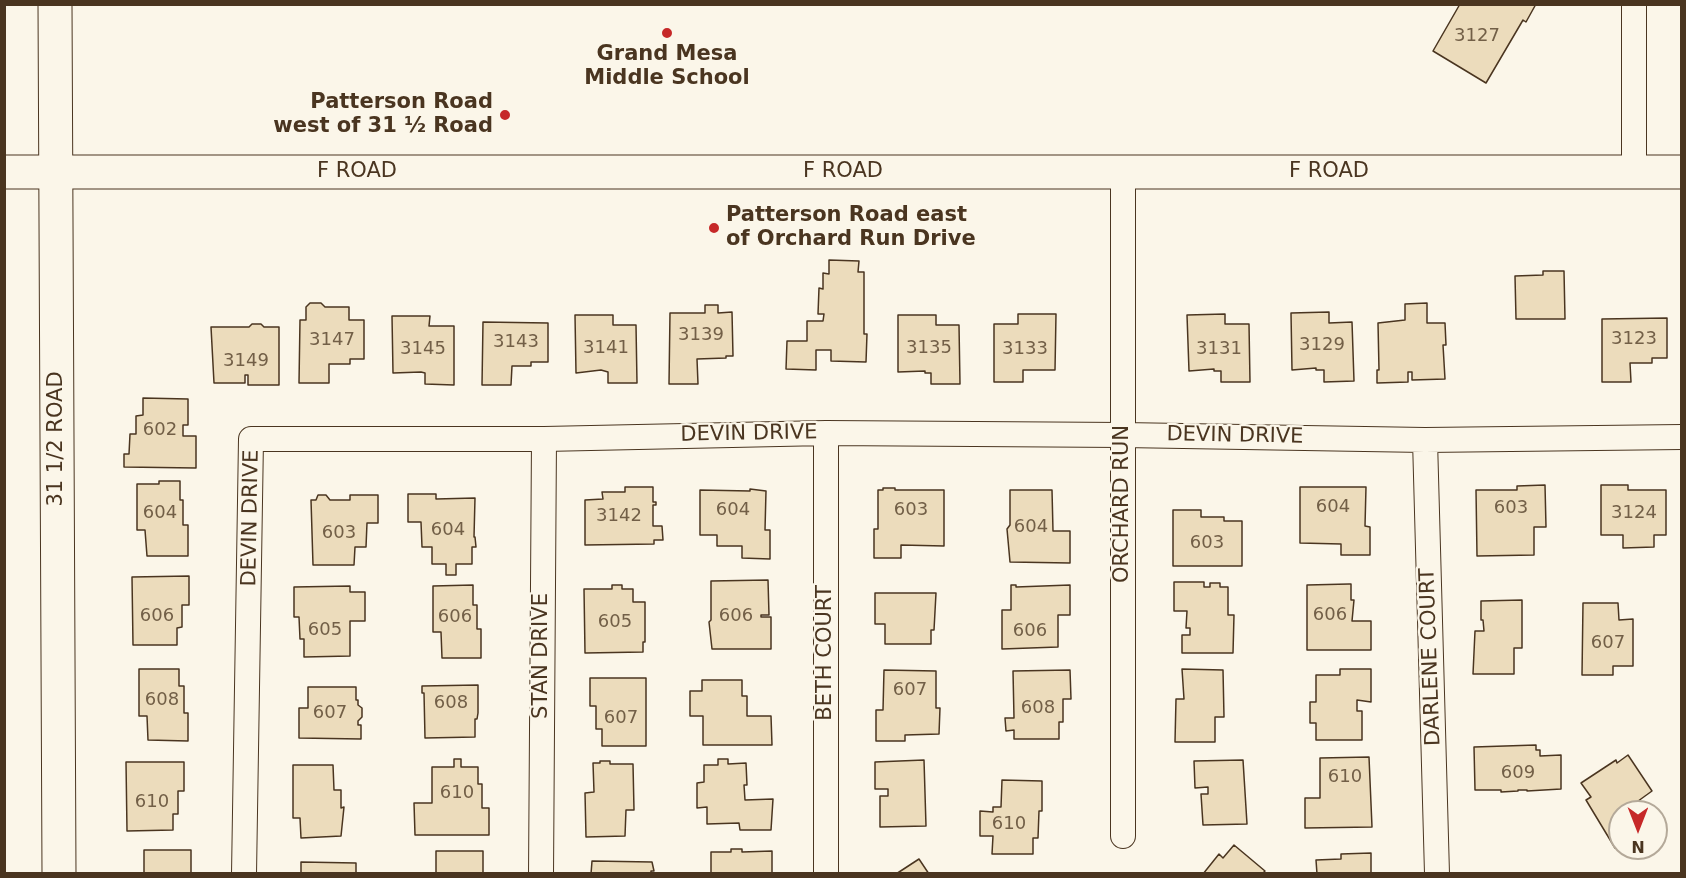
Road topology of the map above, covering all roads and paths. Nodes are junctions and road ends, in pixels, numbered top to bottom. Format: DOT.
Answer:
graph roads {
  1 [pos="55,4"];
  2 [pos="1634,4"];
  3 [pos="4,172"];
  4 [pos="55,172"];
  5 [pos="1123,172"];
  6 [pos="1634,172"];
  7 [pos="1682,172"];
  8 [pos="826,433"];
  9 [pos="1123,435"];
  10 [pos="1682,437"];
  11 [pos="544,439"];
  12 [pos="1425,440"];
  13 [pos="1123,836"];
  14 [pos="59,873"];
  15 [pos="244,873"];
  16 [pos="541,873"];
  17 [pos="826,873"];
  18 [pos="1437,873"];
  1 -- 4 [label="main road, 31 1/2 ROAD"];
  2 -- 6 [label="street"];
  3 -- 4 [label="main road, F ROAD"];
  4 -- 5 [label="main road, F ROAD"];
  4 -- 14 [label="main road, 31 1/2 ROAD"];
  5 -- 6 [label="main road, F ROAD"];
  5 -- 9 [label="street, ORCHARD RUN"];
  6 -- 7 [label="main road, F ROAD"];
  8 -- 9 [label="street, DEVIN DRIVE"];
  8 -- 11 [label="street, DEVIN DRIVE"];
  8 -- 17 [label="street, BETH COURT"];
  9 -- 12 [label="street, DEVIN DRIVE"];
  9 -- 13 [label="street, ORCHARD RUN"];
  10 -- 12 [label="street, DEVIN DRIVE"];
  11 -- 15 [label="street, DEVIN DRIVE"];
  11 -- 16 [label="street, STAN DRIVE"];
  12 -- 18 [label="street, DARLENE COURT"];
}
